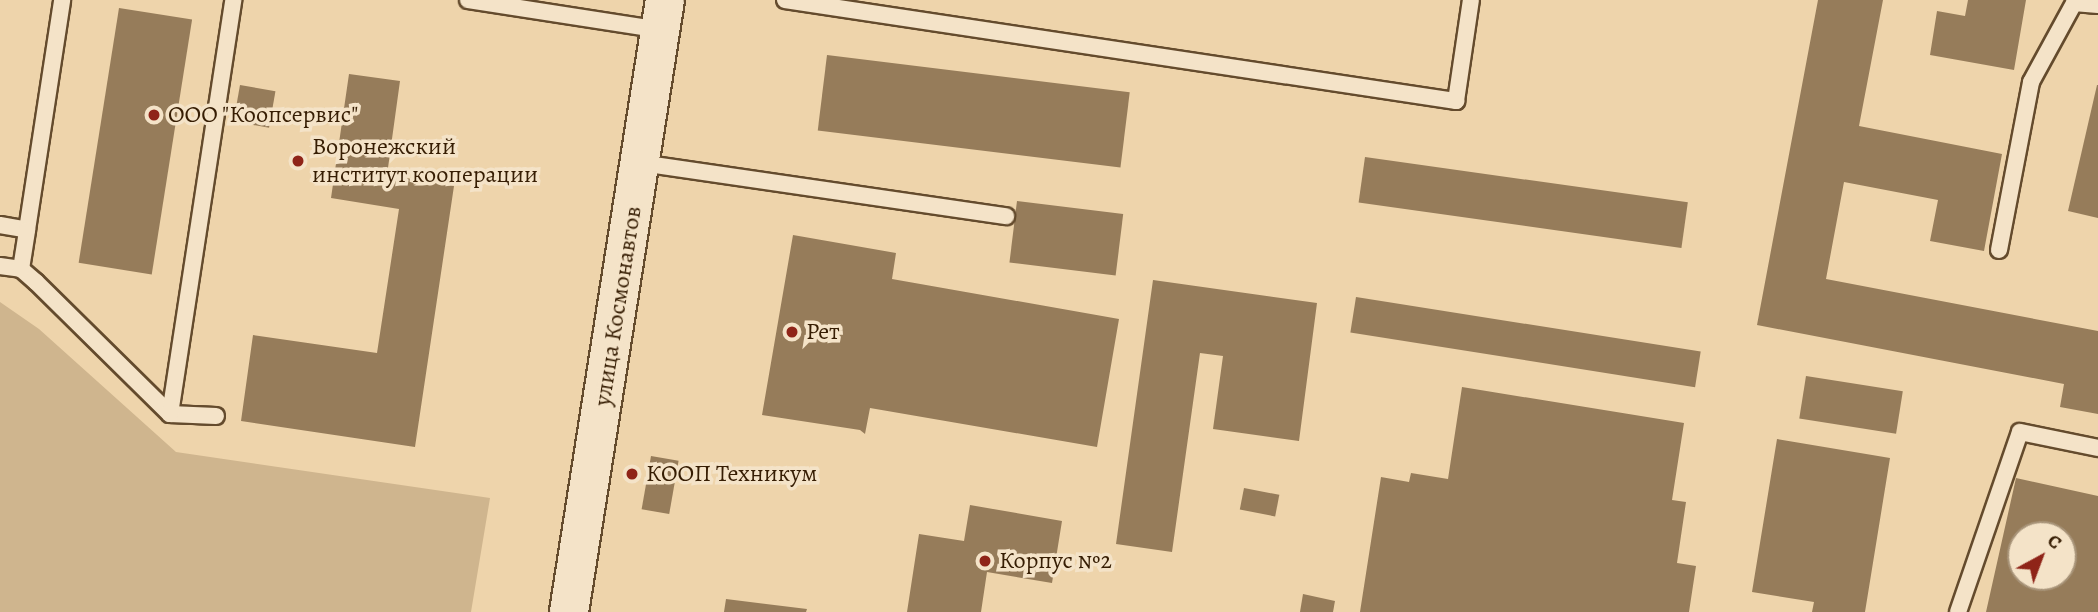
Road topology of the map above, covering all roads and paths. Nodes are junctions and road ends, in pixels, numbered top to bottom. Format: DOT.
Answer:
graph roads {
  1 [pos="62,0"];
  2 [pos="233,0"];
  3 [pos="468,0"];
  4 [pos="785,0"];
  5 [pos="1471,0"];
  6 [pos="2098,5"];
  7 [pos="663,15"];
  8 [pos="641,163"];
  9 [pos="1006,216"];
  10 [pos="0,225"];
  11 [pos="27,230"];
  12 [pos="1999,250"];
  13 [pos="0,266"];
  14 [pos="21,270"];
  15 [pos="170,414"];
  16 [pos="215,416"];
  17 [pos="2098,449"];
  18 [pos="569,612"];
  19 [pos="1958,612"];
  1 -- 11 [label="lane"];
  2 -- 15 [label="lane"];
  3 -- 7 [label="lane"];
  4 -- 5 [label="lane"];
  6 -- 12 [label="lane"];
  7 -- 8 [label="main road, улица Космонавтов"];
  8 -- 9 [label="lane"];
  8 -- 18 [label="main road, улица Космонавтов"];
  10 -- 11 [label="lane"];
  11 -- 14 [label="lane"];
  13 -- 14 [label="lane"];
  14 -- 15 [label="lane"];
  15 -- 16 [label="lane"];
  17 -- 19 [label="lane"];
}
